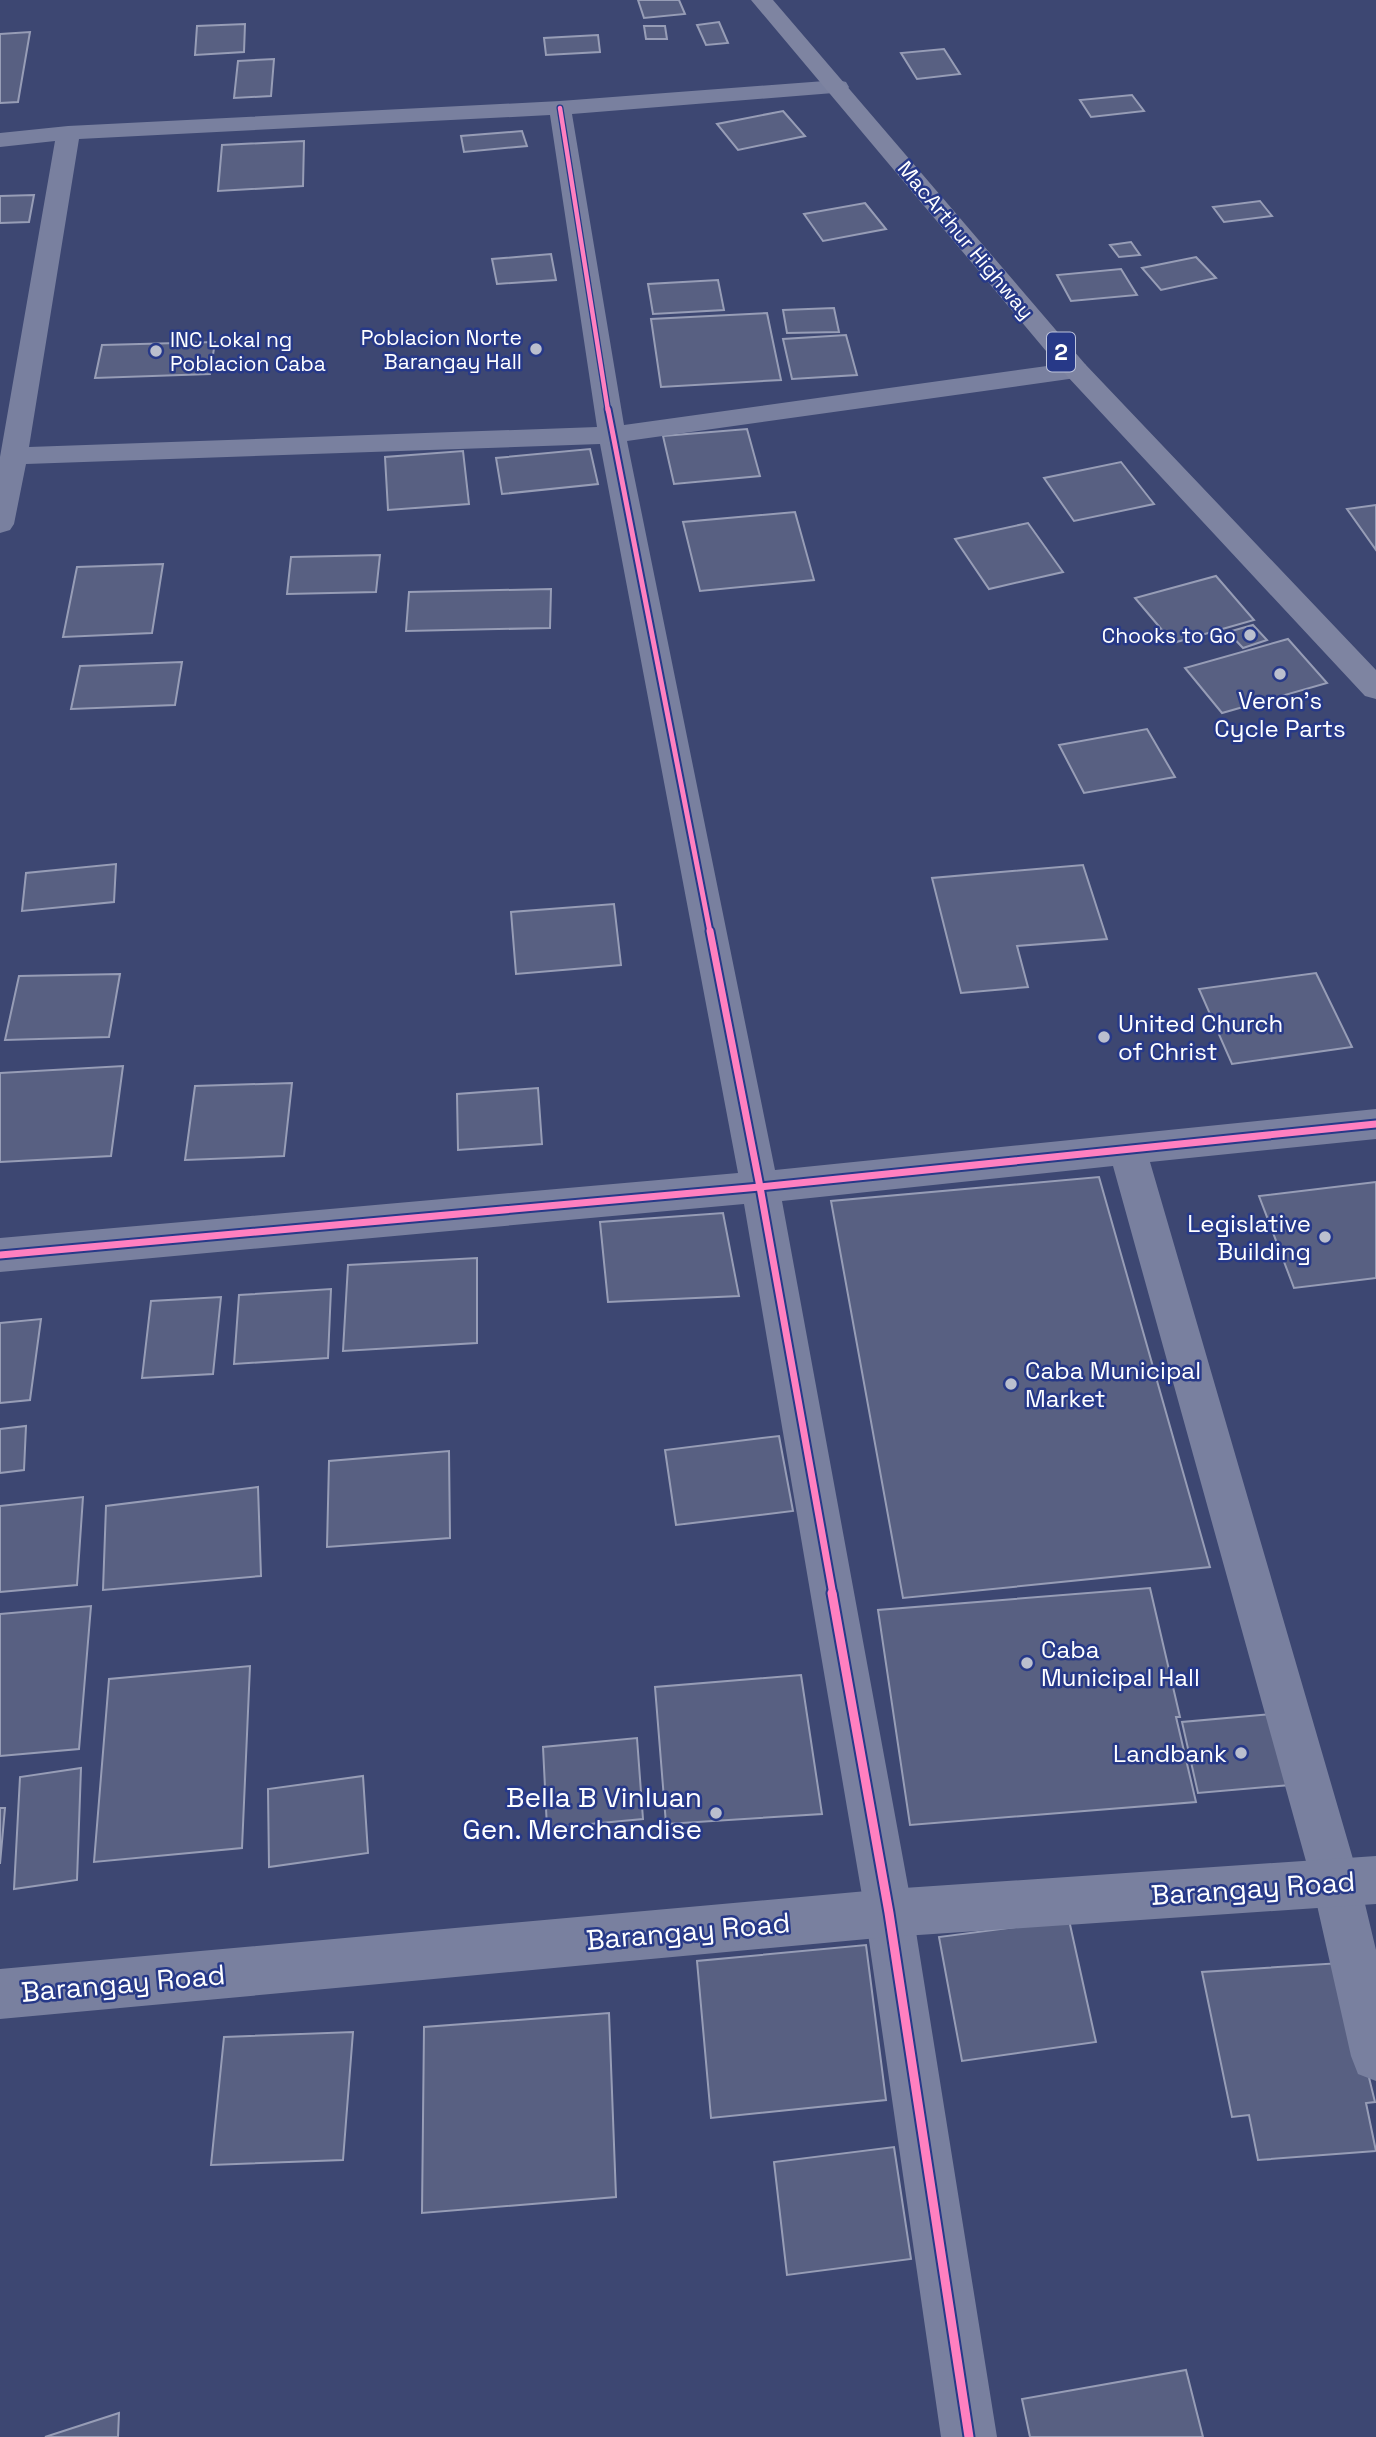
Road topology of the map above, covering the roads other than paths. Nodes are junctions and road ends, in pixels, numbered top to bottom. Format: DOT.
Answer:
graph roads {
  1 [pos="762,0"];
  2 [pos="838,87"];
  3 [pos="560,108"];
  4 [pos="68,133"];
  5 [pos="0,140"];
  6 [pos="1076,370"];
  7 [pos="612,435"];
  8 [pos="14,456"];
  9 [pos="0,524"];
  10 [pos="1376,689"];
  11 [pos="1376,1124"];
  12 [pos="1127,1149"];
  13 [pos="760,1186"];
  14 [pos="0,1255"];
  15 [pos="1356,1881"];
  16 [pos="889,1913"];
  17 [pos="0,1994"];
  18 [pos="1376,2056"];
  19 [pos="969,2437"];
  1 -- 2 [label="highway, MacArthur Highway / 2"];
  2 -- 3 [label="street"];
  2 -- 6 [label="highway, MacArthur Highway / 2"];
  3 -- 4 [label="street"];
  3 -- 7 [label="street"];
  4 -- 5 [label="street"];
  4 -- 8 [label="street"];
  6 -- 7 [label="street"];
  6 -- 10 [label="highway, MacArthur Highway / 2"];
  7 -- 8 [label="street"];
  7 -- 13 [label="street"];
  8 -- 9 [label="street"];
  11 -- 12 [label="street"];
  12 -- 13 [label="street"];
  12 -- 15 [label="street"];
  13 -- 14 [label="street"];
  13 -- 16 [label="street"];
  15 -- 16 [label="street, Barangay Road"];
  15 -- 18 [label="street"];
  16 -- 17 [label="street, Barangay Road"];
  16 -- 19 [label="street"];
}
